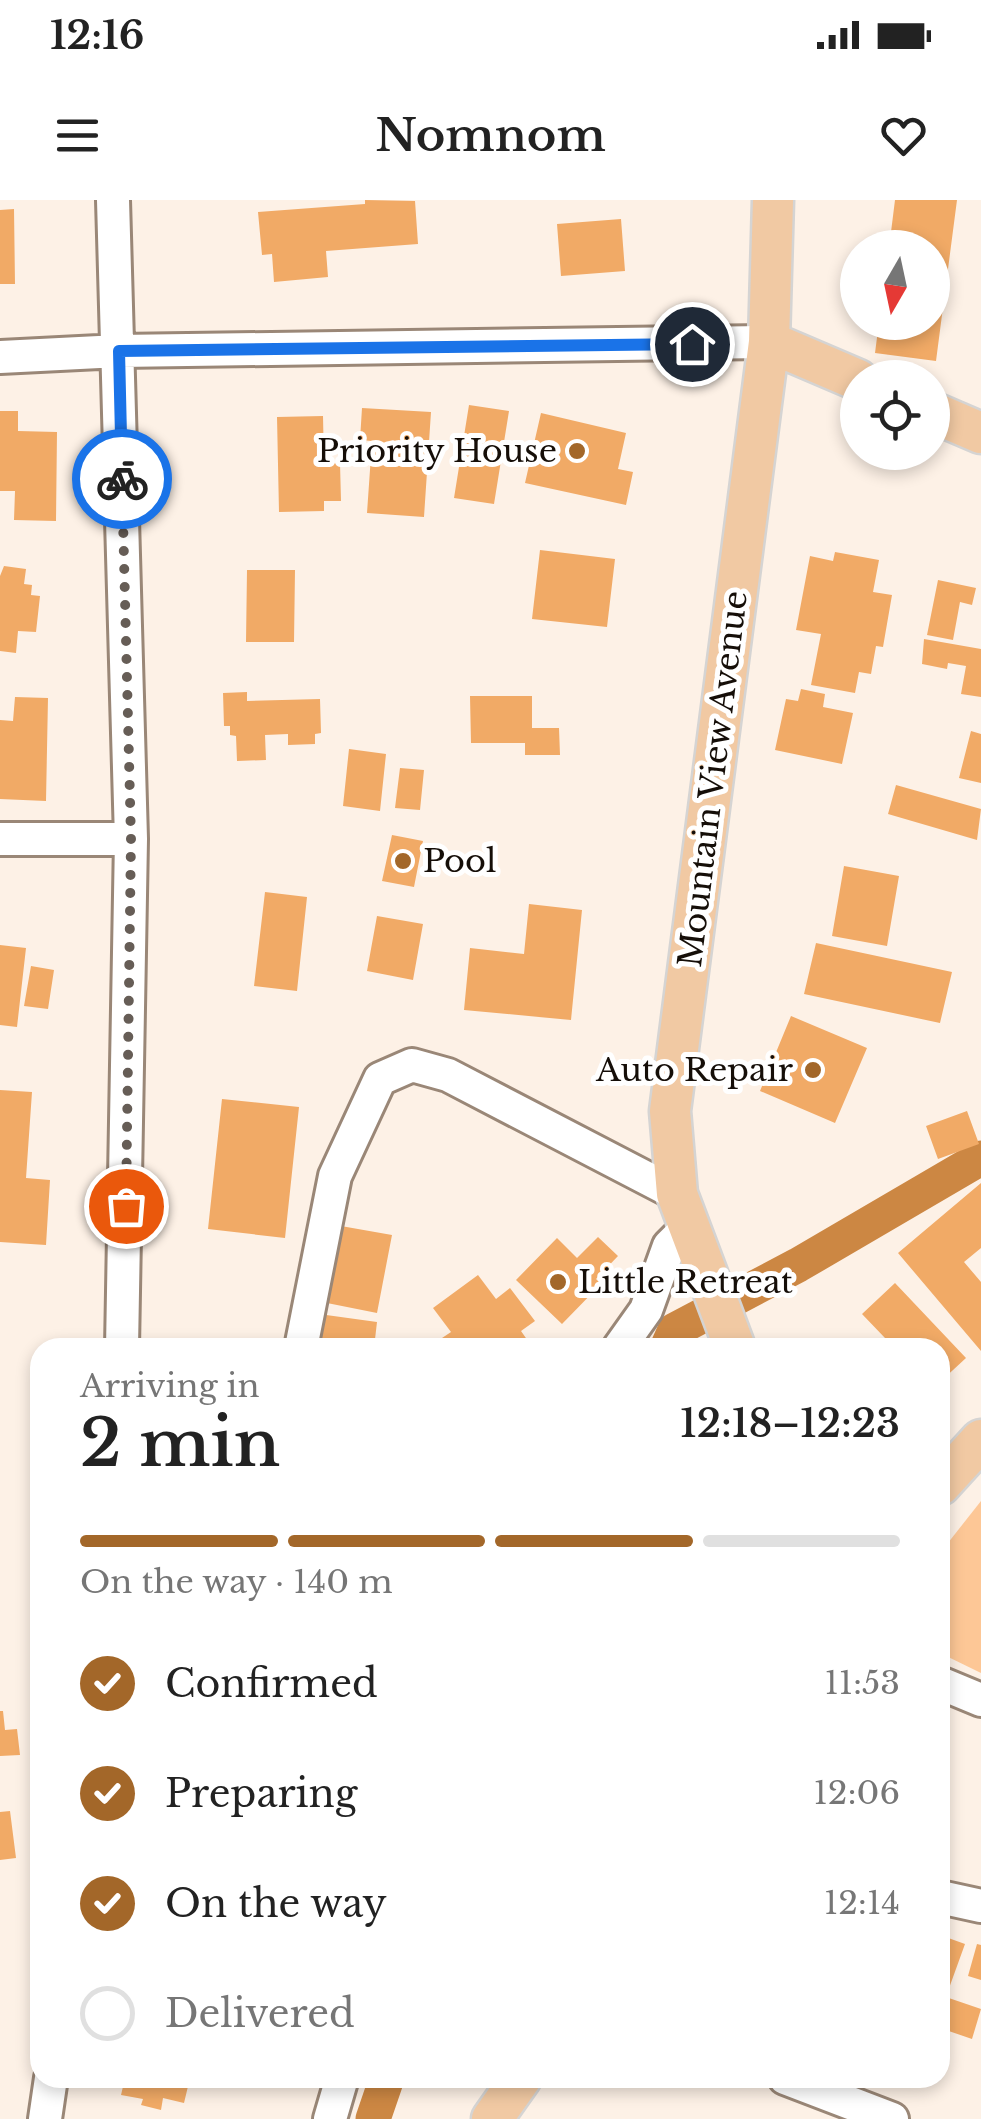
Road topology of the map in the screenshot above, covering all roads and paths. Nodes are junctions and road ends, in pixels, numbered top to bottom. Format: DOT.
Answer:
graph roads {
  1 [pos="112,200"];
  2 [pos="772,200"];
  3 [pos="769,342"];
  4 [pos="119,351"];
  5 [pos="0,357"];
  6 [pos="840,372"];
  7 [pos="950,420"];
  8 [pos="981,433"];
  9 [pos="0,838"];
  10 [pos="131,839"];
  11 [pos="683,1210"];
  12 [pos="730,1336"];
  13 [pos="122,1338"];
  14 [pos="303,1338"];
  15 [pos="626,1338"];
  16 [pos="981,1440"];
  17 [pos="950,1474"];
  18 [pos="950,1687"];
  19 [pos="981,1700"];
  20 [pos="950,1898"];
  21 [pos="981,1906"];
  22 [pos="49,2088"];
  23 [pos="339,2088"];
  24 [pos="514,2088"];
  25 [pos="811,2088"];
  26 [pos="44,2119"];
  27 [pos="330,2119"];
  28 [pos="492,2119"];
  29 [pos="892,2119"];
  1 -- 4 [label="street"];
  2 -- 3 [label="main road, Mountain View Avenue"];
  3 -- 4 [label="street"];
  3 -- 6 [label="main road"];
  3 -- 11 [label="main road, Mountain View Avenue"];
  4 -- 5 [label="street"];
  4 -- 10 [label="street"];
  7 -- 8 [label="main road"];
  9 -- 10 [label="street"];
  10 -- 13 [label="street"];
  11 -- 12 [label="main road, Mountain View Avenue"];
  11 -- 14 [label="street"];
  11 -- 15 [label="street"];
  16 -- 17 [label="main road"];
  18 -- 19 [label="street"];
  20 -- 21 [label="street"];
  22 -- 26 [label="street"];
  23 -- 27 [label="street"];
  24 -- 28 [label="main road"];
  25 -- 29 [label="street"];
}
